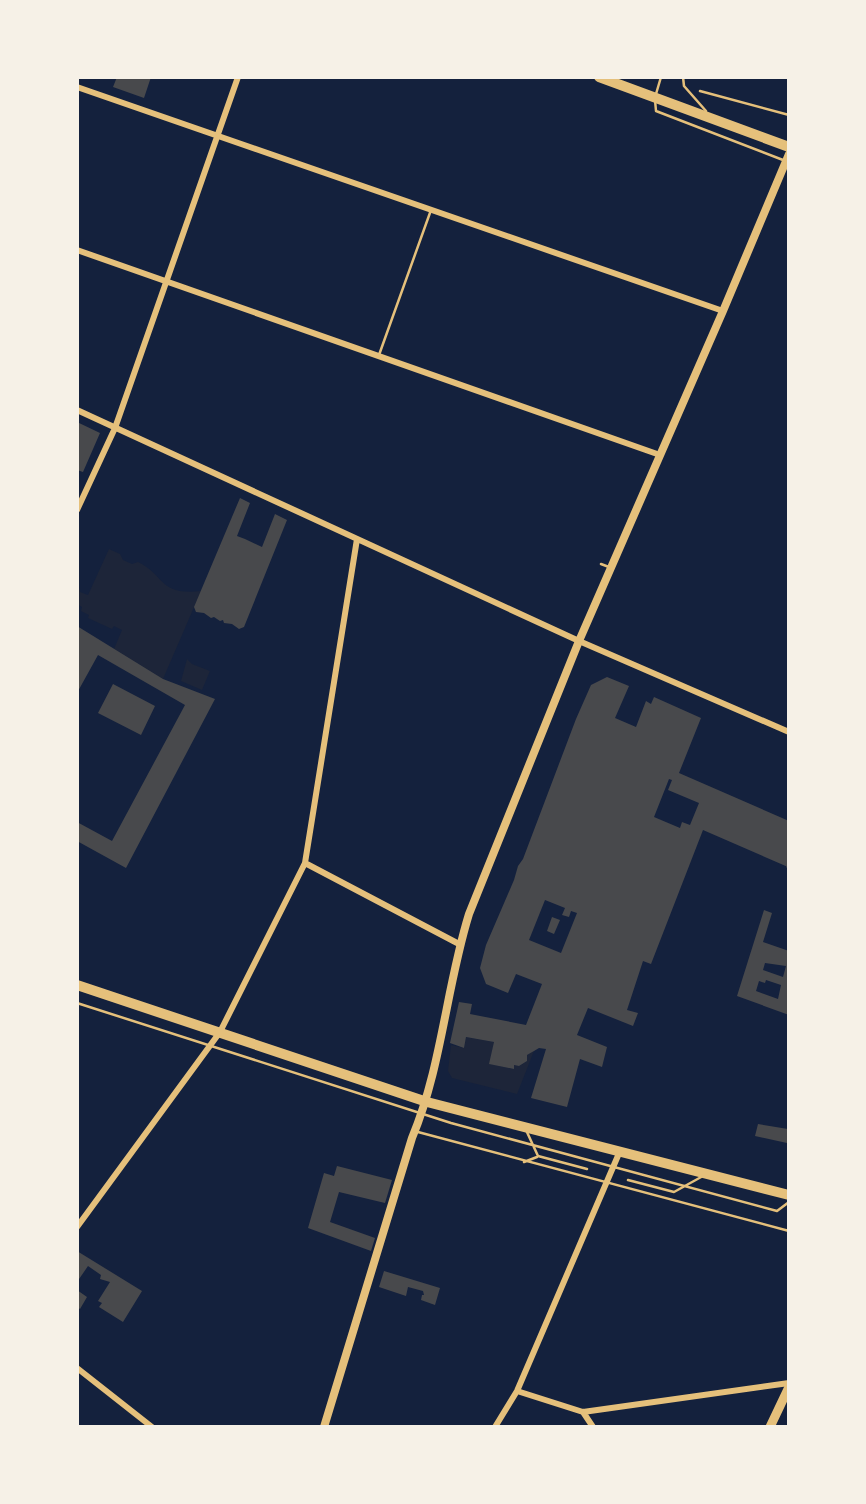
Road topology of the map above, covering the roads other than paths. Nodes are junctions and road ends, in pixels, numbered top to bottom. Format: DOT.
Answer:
graph roads {
  1 [pos="239,77"];
  2 [pos="599,77"];
  3 [pos="629,77"];
  4 [pos="661,77"];
  5 [pos="683,77"];
  6 [pos="619,85"];
  7 [pos="77,87"];
  8 [pos="654,99"];
  9 [pos="712,119"];
  10 [pos="218,136"];
  11 [pos="789,147"];
  12 [pos="787,158"];
  13 [pos="432,210"];
  14 [pos="77,250"];
  15 [pos="166,281"];
  16 [pos="723,311"];
  17 [pos="378,356"];
  18 [pos="77,410"];
  19 [pos="115,428"];
  20 [pos="660,455"];
  21 [pos="77,510"];
  22 [pos="357,539"];
  23 [pos="601,564"];
  24 [pos="612,568"];
  25 [pos="579,641"];
  26 [pos="789,732"];
  27 [pos="305,863"];
  28 [pos="459,944"];
  29 [pos="77,985"];
  30 [pos="77,1003"];
  31 [pos="220,1032"];
  32 [pos="210,1046"];
  33 [pos="427,1101"];
  34 [pos="423,1113"];
  35 [pos="525,1127"];
  36 [pos="415,1132"];
  37 [pos="533,1146"];
  38 [pos="620,1151"];
  39 [pos="538,1156"];
  40 [pos="524,1162"];
  41 [pos="613,1167"];
  42 [pos="587,1169"];
  43 [pos="708,1174"];
  44 [pos="628,1180"];
  45 [pos="606,1184"];
  46 [pos="685,1186"];
  47 [pos="789,1195"];
  48 [pos="789,1202"];
  49 [pos="77,1227"];
  50 [pos="789,1231"];
  51 [pos="77,1368"];
  52 [pos="789,1385"];
  53 [pos="517,1391"];
  54 [pos="583,1412"];
  55 [pos="152,1427"];
  56 [pos="324,1427"];
  57 [pos="495,1427"];
  58 [pos="593,1427"];
  59 [pos="770,1427"];
  1 -- 10 [label="street"];
  2 -- 6 [label="main road"];
  3 -- 6 [label="lane"];
  4 -- 8 [label="lane"];
  5 -- 9 [label="lane"];
  6 -- 8 [label="main road"];
  7 -- 10 [label="street"];
  8 -- 9 [label="main road"];
  8 -- 12 [label="lane"];
  9 -- 11 [label="main road"];
  10 -- 13 [label="street"];
  10 -- 15 [label="street"];
  12 -- 16 [label="street"];
  13 -- 16 [label="street"];
  13 -- 17 [label="lane"];
  14 -- 15 [label="street"];
  15 -- 17 [label="street"];
  15 -- 19 [label="street"];
  16 -- 20 [label="street"];
  17 -- 20 [label="street"];
  18 -- 19 [label="street"];
  19 -- 21 [label="street"];
  19 -- 22 [label="street"];
  20 -- 24 [label="street"];
  22 -- 25 [label="street"];
  22 -- 27 [label="street"];
  23 -- 24 [label="lane"];
  24 -- 25 [label="street"];
  25 -- 26 [label="street"];
  25 -- 28 [label="street"];
  27 -- 28 [label="street"];
  27 -- 31 [label="street"];
  28 -- 33 [label="street"];
  29 -- 31 [label="main road"];
  30 -- 32 [label="lane"];
  31 -- 32 [label="street"];
  31 -- 33 [label="main road"];
  32 -- 34 [label="lane"];
  32 -- 49 [label="street"];
  33 -- 34 [label="street"];
  33 -- 35 [label="main road"];
  34 -- 36 [label="street"];
  34 -- 37 [label="lane"];
  35 -- 37 [label="lane"];
  35 -- 38 [label="main road"];
  36 -- 40 [label="lane"];
  36 -- 56 [label="street"];
  37 -- 39 [label="lane"];
  37 -- 41 [label="lane"];
  38 -- 41 [label="street"];
  38 -- 43 [label="main road"];
  39 -- 40 [label="lane"];
  39 -- 42 [label="lane"];
  40 -- 45 [label="lane"];
  41 -- 45 [label="street"];
  41 -- 46 [label="lane"];
  43 -- 46 [label="lane"];
  43 -- 47 [label="main road"];
  44 -- 46 [label="lane"];
  45 -- 50 [label="lane"];
  45 -- 53 [label="street"];
  46 -- 48 [label="lane"];
  51 -- 55 [label="street"];
  52 -- 54 [label="street"];
  52 -- 59 [label="main road"];
  53 -- 54 [label="street"];
  53 -- 57 [label="street"];
  54 -- 58 [label="street"];
}
